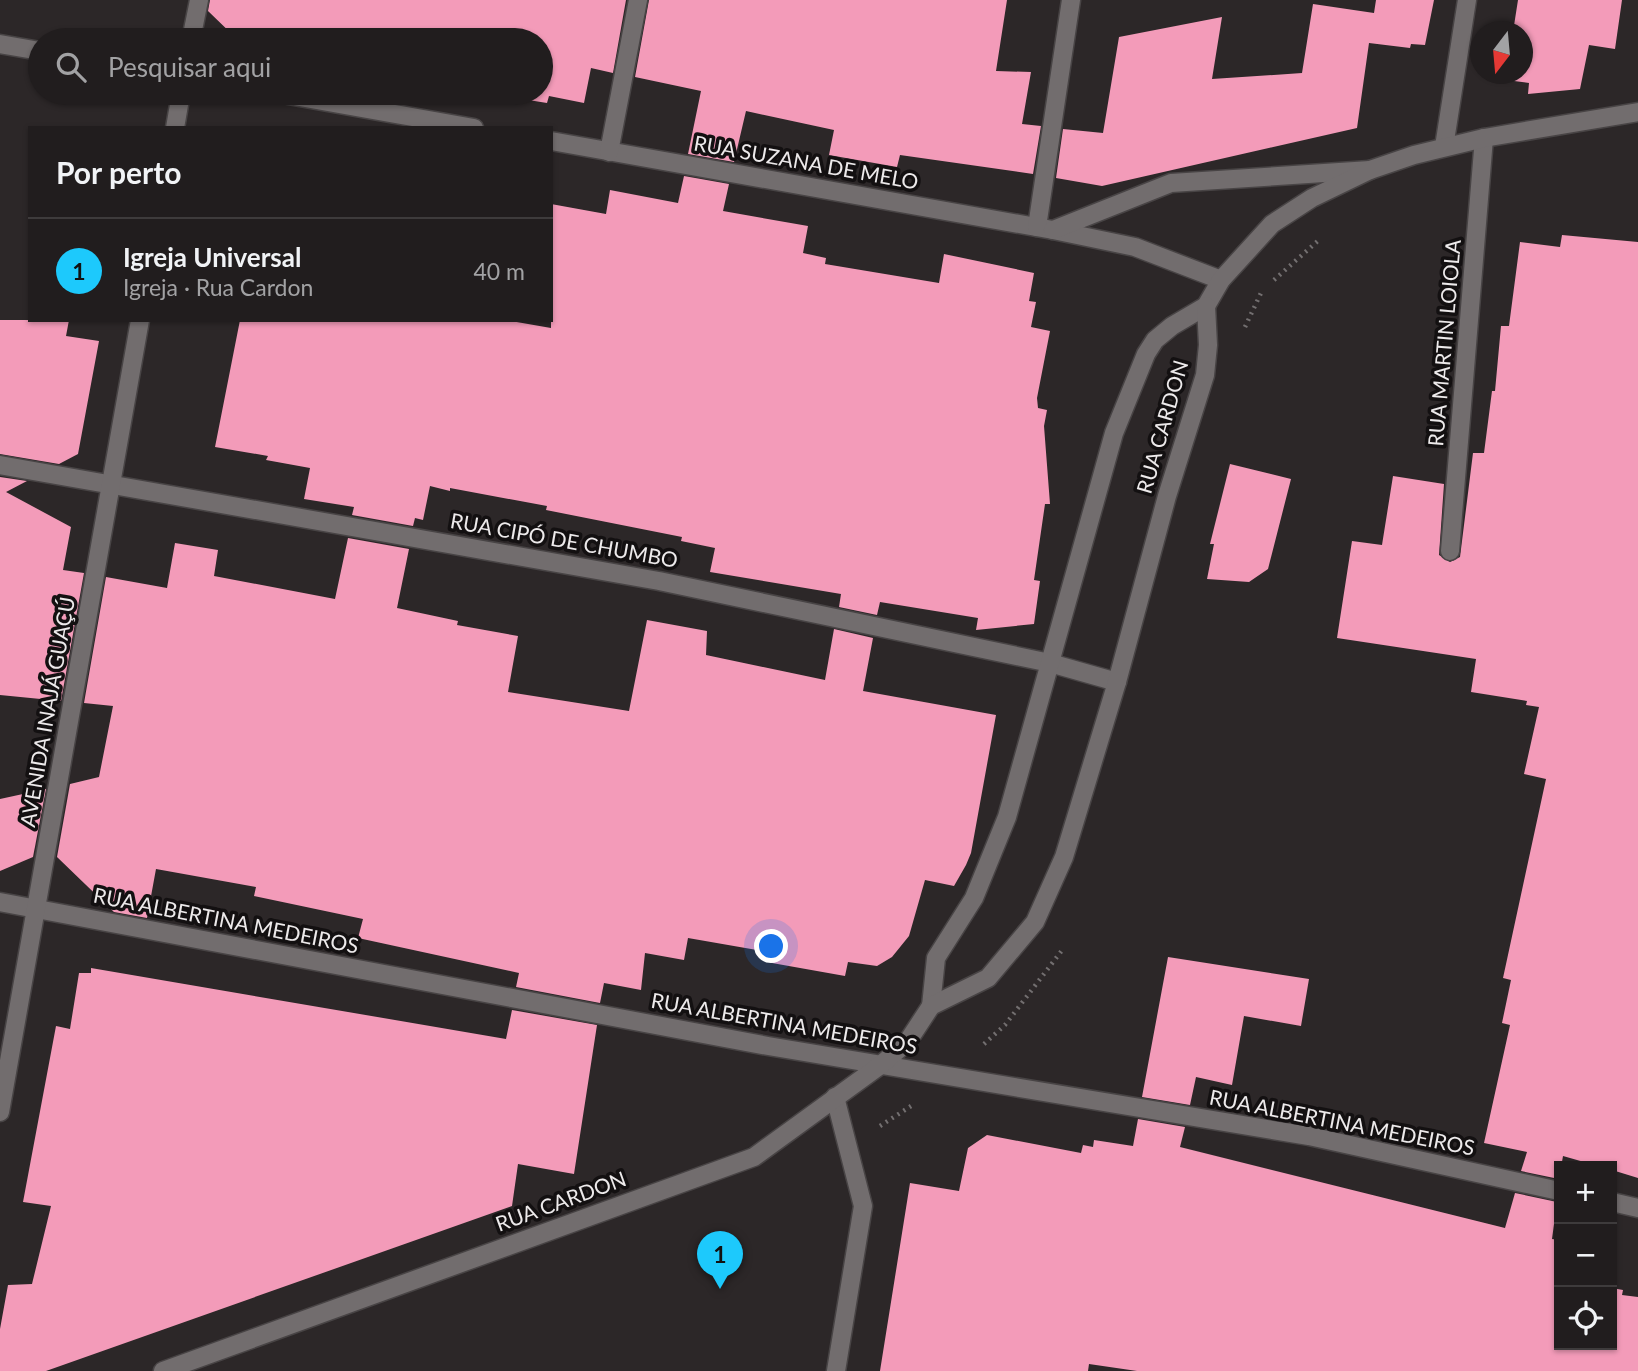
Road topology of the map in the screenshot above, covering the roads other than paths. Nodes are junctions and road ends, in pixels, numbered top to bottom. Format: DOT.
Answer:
graph roads {
  1 [pos="199,0"];
  2 [pos="638,0"];
  3 [pos="1071,0"];
  4 [pos="1467,0"];
  5 [pos="193,28"];
  6 [pos="0,44"];
  7 [pos="28,49"];
  8 [pos="179,105"];
  9 [pos="345,105"];
  10 [pos="1638,113"];
  11 [pos="175,126"];
  12 [pos="463,126"];
  13 [pos="1484,138"];
  14 [pos="553,141"];
  15 [pos="1444,147"];
  16 [pos="610,152"];
  17 [pos="1370,170"];
  18 [pos="1045,228"];
  19 [pos="1221,280"];
  20 [pos="1206,306"];
  21 [pos="140,322"];
  22 [pos="0,465"];
  23 [pos="111,483"];
  24 [pos="1450,551"];
  25 [pos="1049,663"];
  26 [pos="1116,682"];
  27 [pos="0,902"];
  28 [pos="36,909"];
  29 [pos="931,1006"];
  30 [pos="882,1064"];
  31 [pos="835,1097"];
  32 [pos="0,1112"];
  33 [pos="1554,1190"];
  34 [pos="1617,1203"];
  35 [pos="1638,1208"];
  36 [pos="163,1371"];
  37 [pos="836,1371"];
  1 -- 5 [label="street"];
  2 -- 16 [label="street"];
  3 -- 18 [label="street"];
  4 -- 15 [label="street"];
  6 -- 7 [label="street"];
  8 -- 11 [label="street"];
  9 -- 12 [label="street"];
  10 -- 13 [label="street"];
  13 -- 15 [label="street"];
  13 -- 24 [label="street, RUA MARTIN LOIOLA"];
  14 -- 16 [label="street, RUA SUZANA DE MELO"];
  15 -- 17 [label="street"];
  16 -- 18 [label="street, RUA SUZANA DE MELO"];
  17 -- 18 [label="street"];
  17 -- 19 [label="street"];
  18 -- 19 [label="street, RUA SUZANA DE MELO"];
  19 -- 20 [label="street"];
  20 -- 25 [label="street, RUA CARDON"];
  20 -- 26 [label="street, RUA CARDON"];
  21 -- 23 [label="street, AVENIDA INAJÁ GUAÇÚ"];
  22 -- 23 [label="street, RUA CIPÓ DE CHUMBO"];
  23 -- 25 [label="street, RUA CIPÓ DE CHUMBO"];
  23 -- 28 [label="street, AVENIDA INAJÁ GUAÇÚ"];
  25 -- 26 [label="street, RUA CIPÓ DE CHUMBO"];
  25 -- 29 [label="street, RUA CARDON"];
  26 -- 29 [label="street, RUA CARDON"];
  27 -- 28 [label="street, RUA ALBERTINA MEDEIROS"];
  28 -- 30 [label="street, RUA ALBERTINA MEDEIROS"];
  28 -- 32 [label="street, AVENIDA INAJÁ GUAÇÚ"];
  29 -- 30 [label="street, RUA CARDON"];
  30 -- 31 [label="street, RUA CARDON"];
  30 -- 33 [label="street, RUA ALBERTINA MEDEIROS"];
  31 -- 36 [label="street, RUA CARDON"];
  31 -- 37 [label="street"];
  34 -- 35 [label="street"];
}
